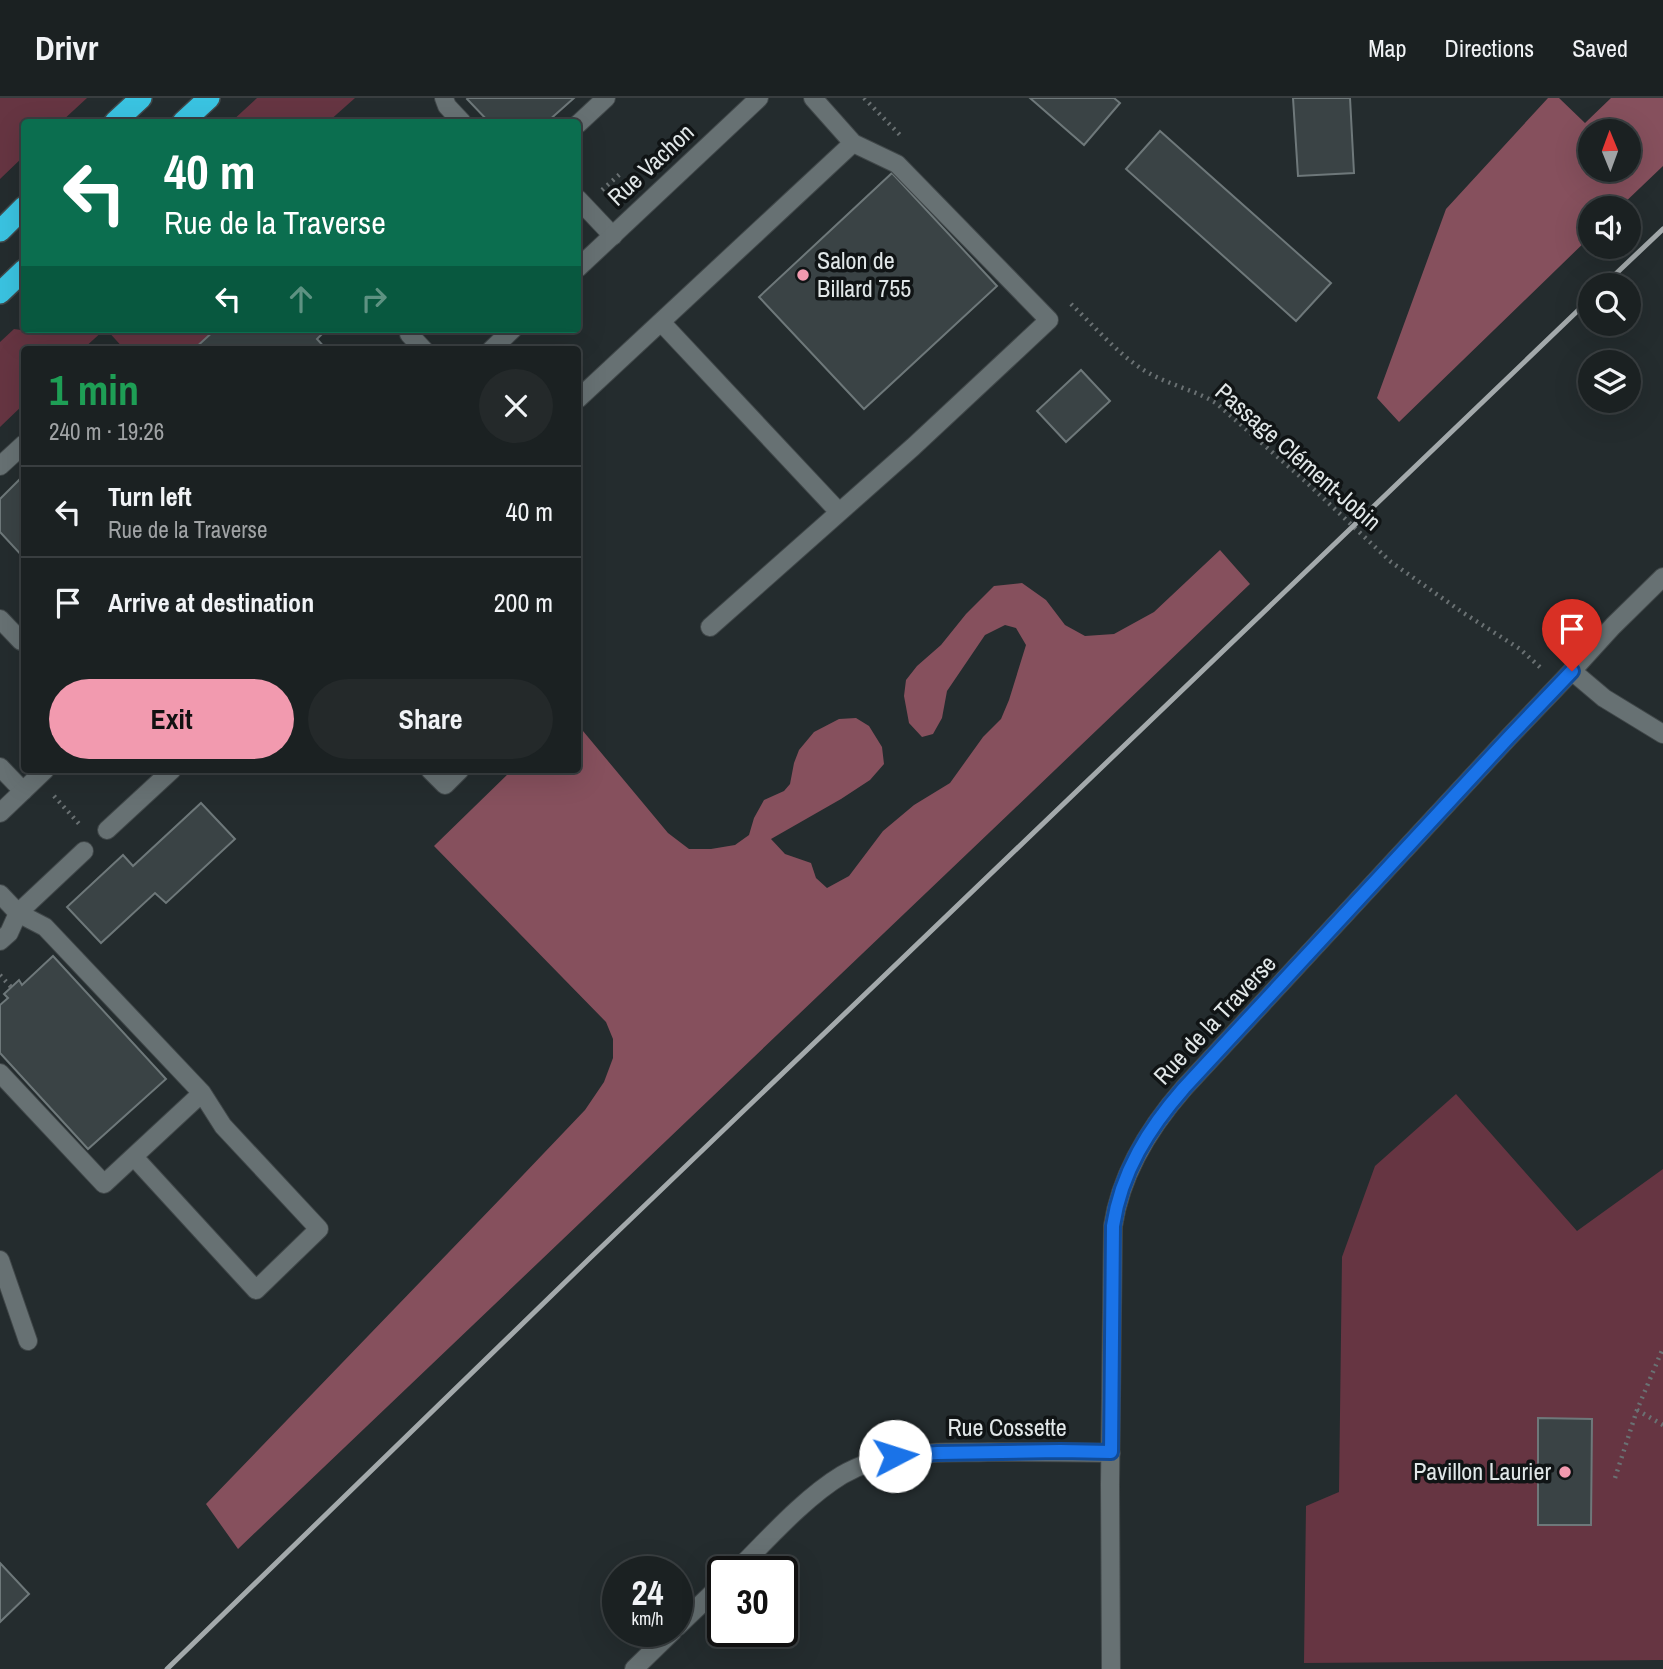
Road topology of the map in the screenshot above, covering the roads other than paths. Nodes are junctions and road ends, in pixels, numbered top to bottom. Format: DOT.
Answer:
graph roads {
  1 [pos="141,98"];
  2 [pos="209,98"];
  3 [pos="444,98"];
  4 [pos="606,98"];
  5 [pos="813,98"];
  6 [pos="756,99"];
  7 [pos="118,119"];
  8 [pos="186,119"];
  9 [pos="459,119"];
  10 [pos="581,121"];
  11 [pos="853,143"];
  12 [pos="581,202"];
  13 [pos="21,210"];
  14 [pos="0,230"];
  15 [pos="612,236"];
  16 [pos="581,265"];
  17 [pos="21,274"];
  18 [pos="0,293"];
  19 [pos="661,322"];
  20 [pos="410,333"];
  21 [pos="420,346"];
  22 [pos="581,396"];
  23 [pos="21,447"];
  24 [pos="0,466"];
  25 [pos="839,512"];
  26 [pos="1663,577"];
  27 [pos="0,619"];
  28 [pos="710,627"];
  29 [pos="21,641"];
  30 [pos="1572,671"];
  31 [pos="1663,734"];
  32 [pos="0,767"];
  33 [pos="42,773"];
  34 [pos="169,773"];
  35 [pos="433,773"];
  36 [pos="457,773"];
  37 [pos="23,791"];
  38 [pos="0,813"];
  39 [pos="107,830"];
  40 [pos="84,851"];
  41 [pos="0,894"];
  42 [pos="18,913"];
  43 [pos="0,941"];
  44 [pos="0,1073"];
  45 [pos="202,1093"];
  46 [pos="134,1157"];
  47 [pos="0,1260"];
  48 [pos="28,1341"];
  49 [pos="1111,1452"];
  50 [pos="751,1556"];
  51 [pos="707,1598"];
  52 [pos="693,1612"];
  53 [pos="657,1647"];
  54 [pos="634,1669"];
  55 [pos="1111,1669"];
  1 -- 7 [label="highway"];
  2 -- 8 [label="highway"];
  3 -- 9 [label="street"];
  4 -- 10 [label="street"];
  5 -- 11 [label="street"];
  6 -- 15 [label="street, Rue Vachon"];
  11 -- 19 [label="street"];
  11 -- 25 [label="street"];
  12 -- 15 [label="street"];
  13 -- 14 [label="highway"];
  15 -- 16 [label="street, Rue Vachon"];
  17 -- 18 [label="highway"];
  19 -- 22 [label="street"];
  19 -- 25 [label="street"];
  20 -- 21 [label="street"];
  23 -- 24 [label="street"];
  25 -- 28 [label="street"];
  26 -- 30 [label="street, Rue de la Traverse"];
  27 -- 29 [label="street"];
  30 -- 31 [label="street"];
  30 -- 49 [label="street, Rue de la Traverse"];
  32 -- 37 [label="street"];
  33 -- 37 [label="street"];
  34 -- 39 [label="street"];
  35 -- 36 [label="street"];
  37 -- 38 [label="street"];
  40 -- 42 [label="street"];
  41 -- 42 [label="street"];
  42 -- 43 [label="street"];
  42 -- 45 [label="street"];
  44 -- 46 [label="street"];
  45 -- 46 [label="street"];
  45 -- 46 [label="street"];
  47 -- 48 [label="street"];
  49 -- 50 [label="street, Rue Cossette"];
  49 -- 55 [label="street, Rue de la Traverse"];
  51 -- 52 [label="street"];
  53 -- 54 [label="street"];
}
